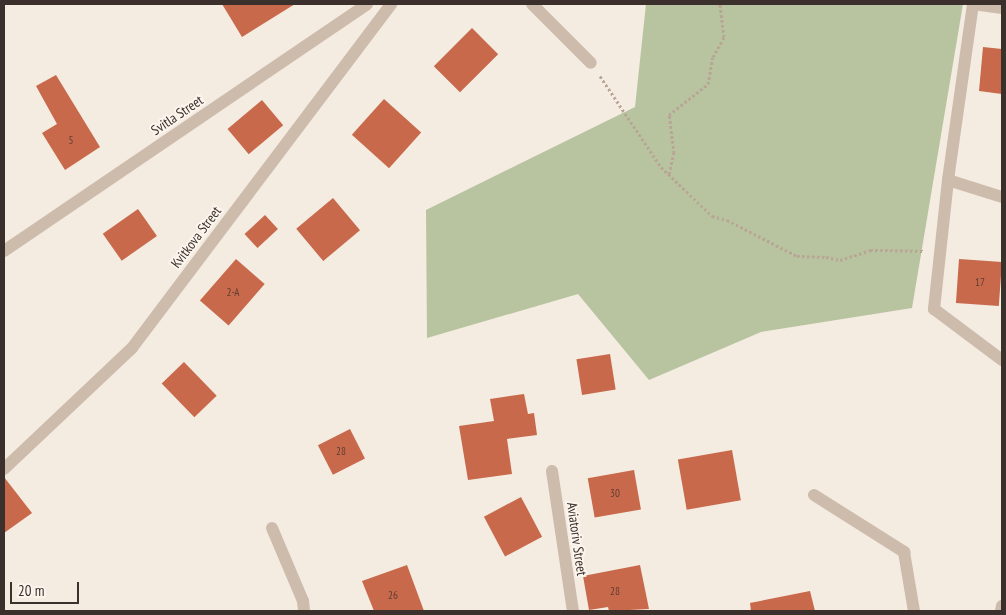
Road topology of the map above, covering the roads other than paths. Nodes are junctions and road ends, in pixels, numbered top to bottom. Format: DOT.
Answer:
graph roads {
  1 [pos="367,4"];
  2 [pos="391,4"];
  3 [pos="532,4"];
  4 [pos="1002,8"];
  5 [pos="591,63"];
  6 [pos="948,180"];
  7 [pos="1002,197"];
  8 [pos="4,250"];
  9 [pos="1002,360"];
  10 [pos="4,469"];
  11 [pos="552,471"];
  12 [pos="814,495"];
  13 [pos="272,528"];
  14 [pos="1002,606"];
  15 [pos="304,611"];
  16 [pos="573,611"];
  17 [pos="914,611"];
  18 [pos="1002,611"];
  1 -- 8 [label="street, Svitla Street"];
  2 -- 10 [label="street, Kvitkova Street"];
  3 -- 5 [label="street"];
  4 -- 6 [label="street"];
  6 -- 7 [label="street"];
  6 -- 9 [label="street"];
  11 -- 16 [label="street, Aviatoriv Street"];
  12 -- 17 [label="street"];
  13 -- 15 [label="street"];
  14 -- 18 [label="street"];
}
